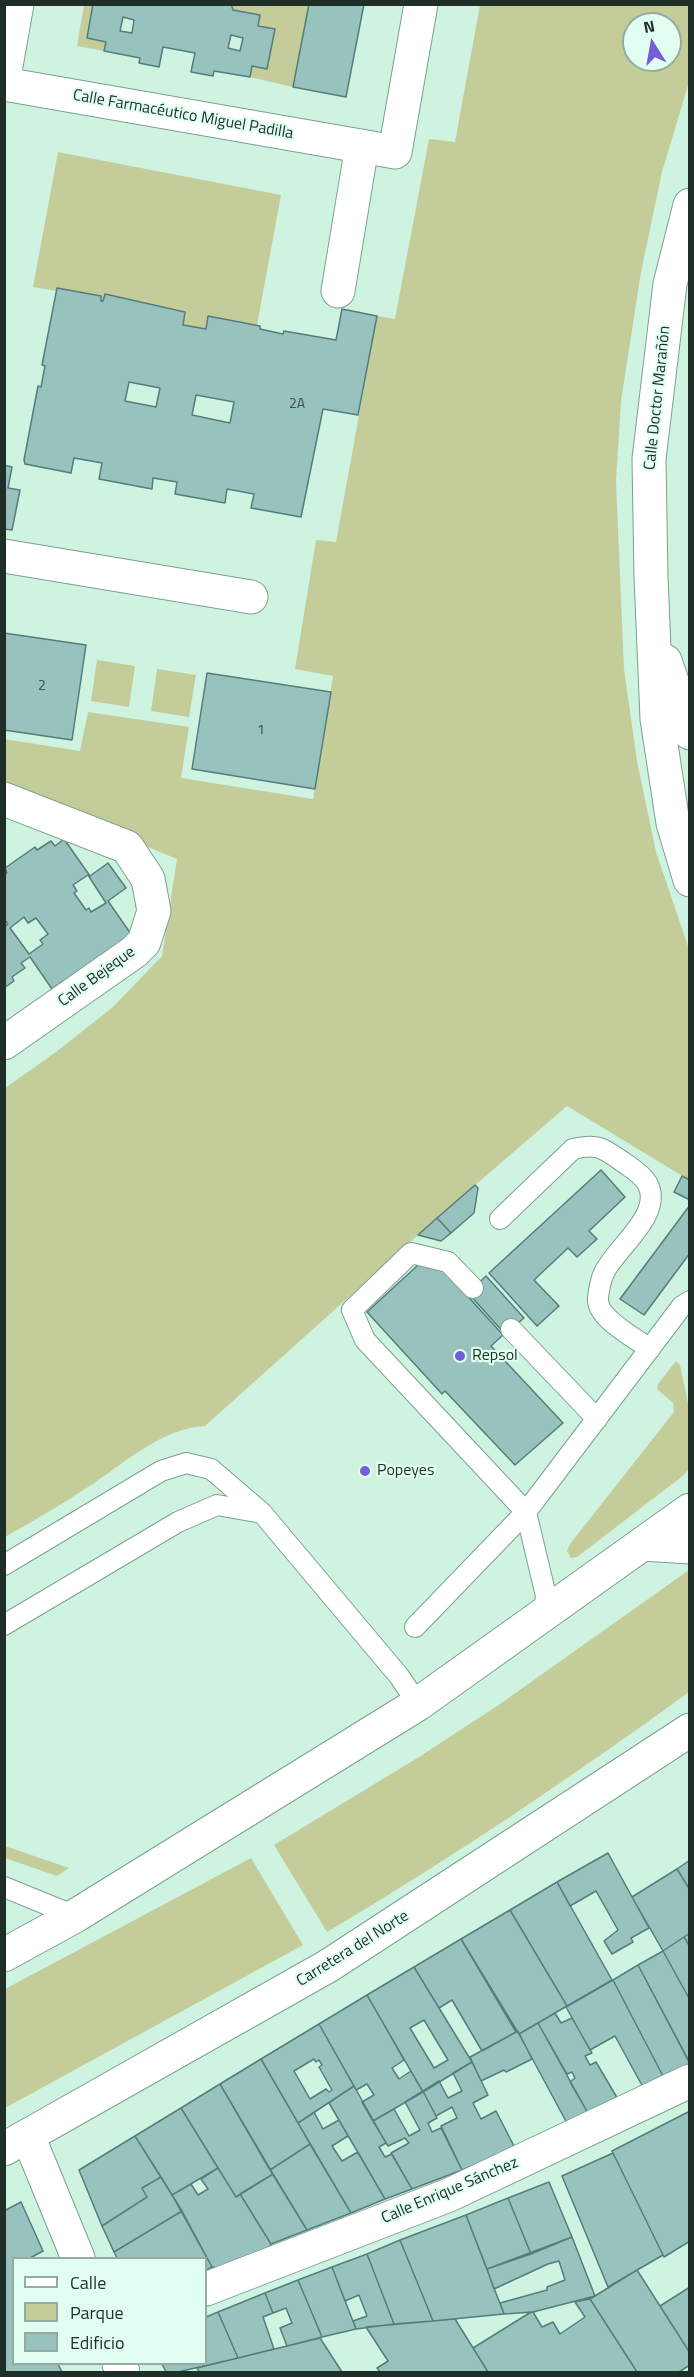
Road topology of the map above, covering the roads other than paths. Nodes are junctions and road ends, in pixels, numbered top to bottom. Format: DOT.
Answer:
graph roads {
  1 [pos="17,4"];
  2 [pos="421,4"];
  3 [pos="4,77"];
  4 [pos="4,84"];
  5 [pos="362,146"];
  6 [pos="690,205"];
  7 [pos="338,291"];
  8 [pos="4,556"];
  9 [pos="251,597"];
  10 [pos="654,631"];
  11 [pos="690,733"];
  12 [pos="4,799"];
  13 [pos="690,880"];
  14 [pos="4,1043"];
  15 [pos="500,1219"];
  16 [pos="473,1288"];
  17 [pos="690,1301"];
  18 [pos="511,1329"];
  19 [pos="650,1349"];
  20 [pos="597,1419"];
  21 [pos="690,1510"];
  22 [pos="526,1512"];
  23 [pos="262,1513"];
  24 [pos="642,1544"];
  25 [pos="690,1547"];
  26 [pos="4,1565"];
  27 [pos="544,1614"];
  28 [pos="4,1625"];
  29 [pos="415,1627"];
  30 [pos="418,1704"];
  31 [pos="690,1730"];
  32 [pos="4,1887"];
  33 [pos="75,1916"];
  34 [pos="4,1955"];
  35 [pos="690,2081"];
  36 [pos="16,2142"];
  37 [pos="77,2257"];
  38 [pos="207,2289"];
  1 -- 3 [label="street"];
  2 -- 5 [label="street, Calle Farmacéutico Miguel Padilla"];
  4 -- 5 [label="street, Calle Farmacéutico Miguel Padilla"];
  5 -- 7 [label="street"];
  6 -- 10 [label="street, Calle Doctor Marañón"];
  8 -- 9 [label="street"];
  10 -- 11 [label="street, Calle Doctor Marañón"];
  10 -- 13 [label="street, Calle Doctor Marañón"];
  12 -- 14 [label="street, Calle Bejeque"];
  15 -- 19 [label="lane"];
  16 -- 22 [label="lane"];
  17 -- 19 [label="lane"];
  18 -- 20 [label="lane"];
  19 -- 20 [label="lane"];
  20 -- 22 [label="lane"];
  21 -- 24 [label="street"];
  22 -- 27 [label="lane"];
  22 -- 29 [label="lane"];
  23 -- 26 [label="lane"];
  23 -- 28 [label="lane"];
  23 -- 30 [label="lane"];
  24 -- 25 [label="street"];
  24 -- 27 [label="street"];
  27 -- 30 [label="street"];
  30 -- 33 [label="street"];
  31 -- 36 [label="street, Carretera del Norte"];
  32 -- 33 [label="lane"];
  33 -- 34 [label="street"];
  35 -- 38 [label="street, Calle Enrique Sánchez"];
  36 -- 37 [label="street"];
}
